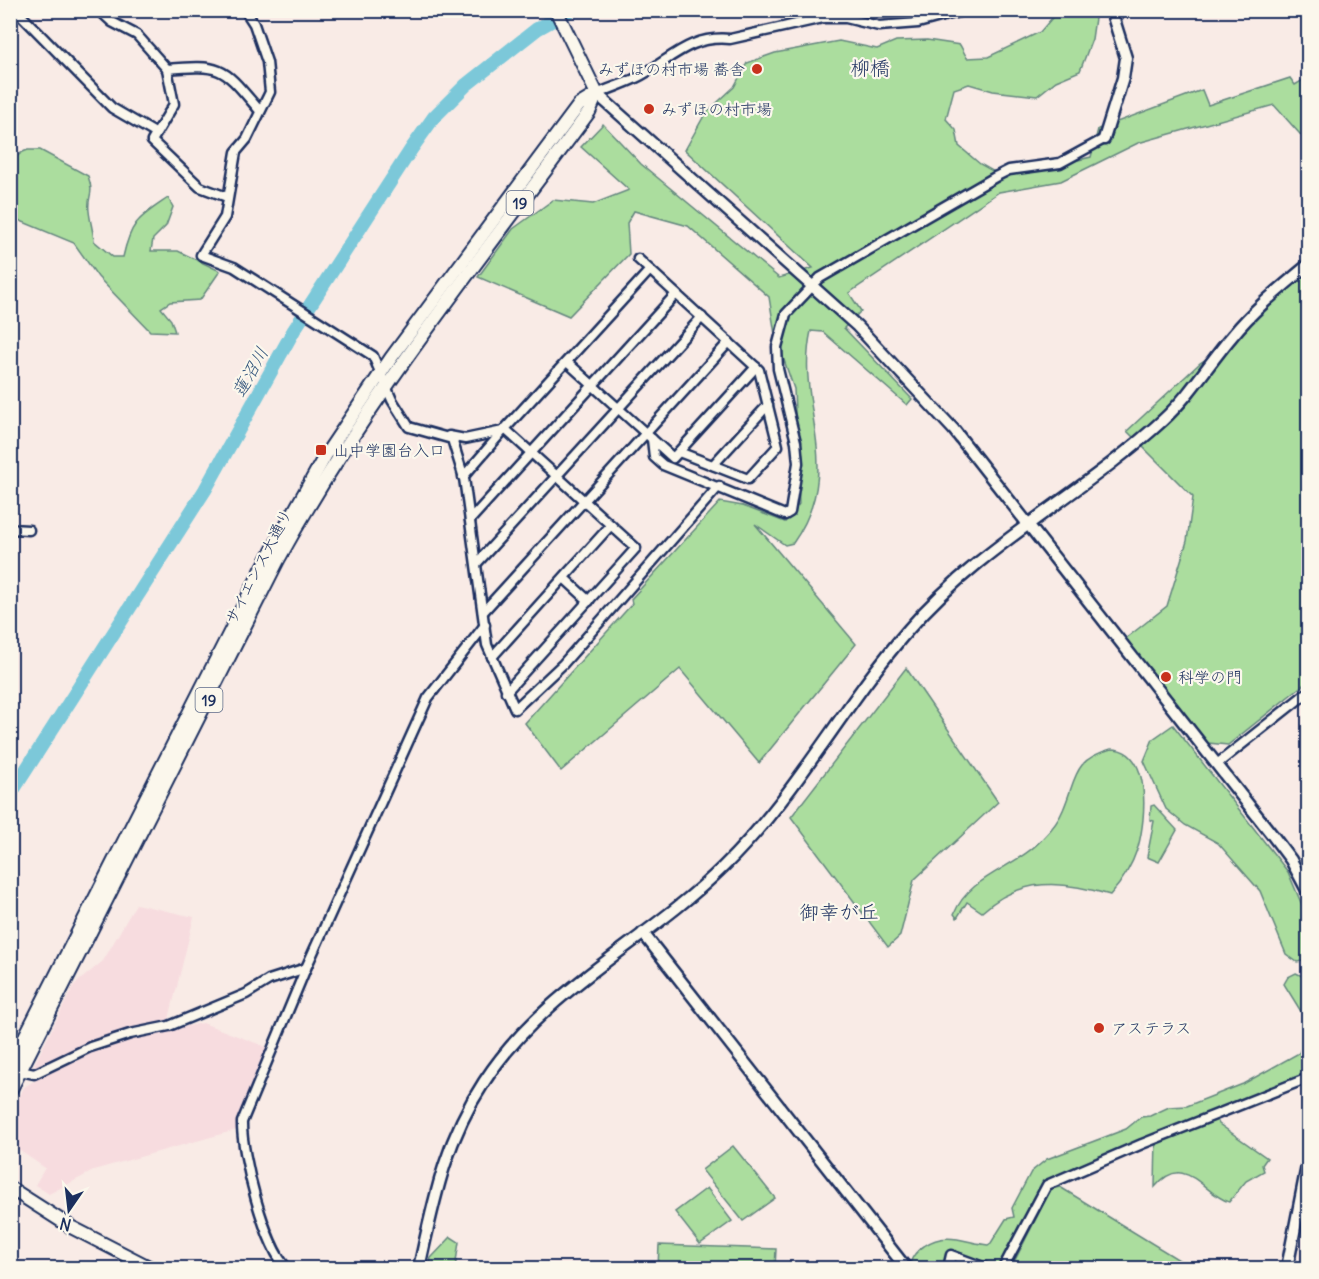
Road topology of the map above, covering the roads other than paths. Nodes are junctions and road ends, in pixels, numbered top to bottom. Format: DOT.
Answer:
graph roads {
  1 [pos="16,10"];
  2 [pos="99,10"];
  3 [pos="245,10"];
  4 [pos="966,10"];
  5 [pos="1111,10"];
  6 [pos="556,11"];
  7 [pos="939,14"];
  8 [pos="167,69"];
  9 [pos="597,94"];
  10 [pos="261,111"];
  11 [pos="155,133"];
  12 [pos="1104,139"];
  13 [pos="227,197"];
  14 [pos="638,259"];
  15 [pos="1308,265"];
  16 [pos="650,270"];
  17 [pos="813,285"];
  18 [pos="676,294"];
  19 [pos="702,317"];
  20 [pos="729,342"];
  21 [pos="567,362"];
  22 [pos="756,367"];
  23 [pos="381,371"];
  24 [pos="386,384"];
  25 [pos="593,385"];
  26 [pos="768,405"];
  27 [pos="618,408"];
  28 [pos="504,430"];
  29 [pos="449,436"];
  30 [pos="649,436"];
  31 [pos="679,452"];
  32 [pos="532,453"];
  33 [pos="713,465"];
  34 [pos="557,476"];
  35 [pos="464,477"];
  36 [pos="719,486"];
  37 [pos="584,501"];
  38 [pos="470,520"];
  39 [pos="1028,524"];
  40 [pos="611,525"];
  41 [pos="10,529"];
  42 [pos="29,530"];
  43 [pos="477,563"];
  44 [pos="564,578"];
  45 [pos="589,601"];
  46 [pos="483,612"];
  47 [pos="484,625"];
  48 [pos="492,657"];
  49 [pos="506,692"];
  50 [pos="1308,692"];
  51 [pos="1217,764"];
  52 [pos="1308,892"];
  53 [pos="643,933"];
  54 [pos="306,968"];
  55 [pos="14,1068"];
  56 [pos="1308,1078"];
  57 [pos="10,1091"];
  58 [pos="1308,1161"];
  59 [pos="10,1188"];
  60 [pos="151,1269"];
  61 [pos="287,1269"];
  62 [pos="419,1269"];
  63 [pos="906,1269"];
  64 [pos="948,1269"];
  65 [pos="986,1269"];
  66 [pos="1003,1269"];
  67 [pos="1287,1269"];
  1 -- 11 [label="street"];
  2 -- 8 [label="street"];
  3 -- 10 [label="street"];
  4 -- 7 [label="street"];
  5 -- 12 [label="street"];
  6 -- 9 [label="main road"];
  7 -- 9 [label="street"];
  8 -- 10 [label="street"];
  8 -- 11 [label="street"];
  9 -- 17 [label="street"];
  9 -- 23 [label="main road, サイエンス大通り / 19"];
  9 -- 24 [label="main road, サイエンス大通り / 19"];
  10 -- 13 [label="street"];
  11 -- 13 [label="street"];
  12 -- 17 [label="street"];
  13 -- 23 [label="street"];
  14 -- 16 [label="street"];
  15 -- 39 [label="street"];
  16 -- 18 [label="street"];
  16 -- 21 [label="street"];
  17 -- 36 [label="street"];
  17 -- 39 [label="street"];
  18 -- 19 [label="street"];
  18 -- 25 [label="street"];
  19 -- 20 [label="street"];
  19 -- 27 [label="street"];
  20 -- 22 [label="street"];
  20 -- 30 [label="street"];
  21 -- 25 [label="street"];
  21 -- 28 [label="street"];
  22 -- 26 [label="street"];
  22 -- 31 [label="street"];
  23 -- 24 [label="street"];
  23 -- 55 [label="main road, サイエンス大通り / 19"];
  24 -- 29 [label="street"];
  24 -- 55 [label="main road, サイエンス大通り / 19"];
  25 -- 27 [label="street"];
  25 -- 32 [label="street"];
  26 -- 33 [label="street"];
  26 -- 33 [label="street"];
  27 -- 30 [label="street"];
  27 -- 34 [label="street"];
  28 -- 29 [label="street"];
  28 -- 32 [label="street"];
  28 -- 35 [label="street"];
  29 -- 35 [label="street"];
  30 -- 31 [label="street"];
  30 -- 36 [label="street"];
  30 -- 37 [label="street"];
  31 -- 33 [label="street"];
  32 -- 34 [label="street"];
  32 -- 38 [label="street"];
  34 -- 37 [label="street"];
  34 -- 43 [label="street"];
  35 -- 38 [label="street"];
  36 -- 49 [label="street"];
  37 -- 40 [label="street"];
  37 -- 46 [label="street"];
  38 -- 43 [label="street"];
  39 -- 51 [label="street"];
  39 -- 53 [label="street"];
  40 -- 44 [label="street"];
  40 -- 45 [label="street"];
  41 -- 42 [label="street"];
  43 -- 46 [label="street"];
  44 -- 45 [label="street"];
  44 -- 48 [label="street"];
  45 -- 49 [label="street"];
  46 -- 47 [label="street"];
  47 -- 48 [label="street"];
  47 -- 54 [label="street"];
  48 -- 49 [label="street"];
  50 -- 51 [label="street"];
  51 -- 52 [label="street"];
  53 -- 62 [label="street"];
  53 -- 63 [label="street"];
  54 -- 55 [label="street"];
  54 -- 61 [label="street"];
  55 -- 57 [label="main road, サイエンス大通り / 19"];
  56 -- 66 [label="street"];
  58 -- 67 [label="street"];
  59 -- 60 [label="main road"];
  64 -- 65 [label="street"];
}
